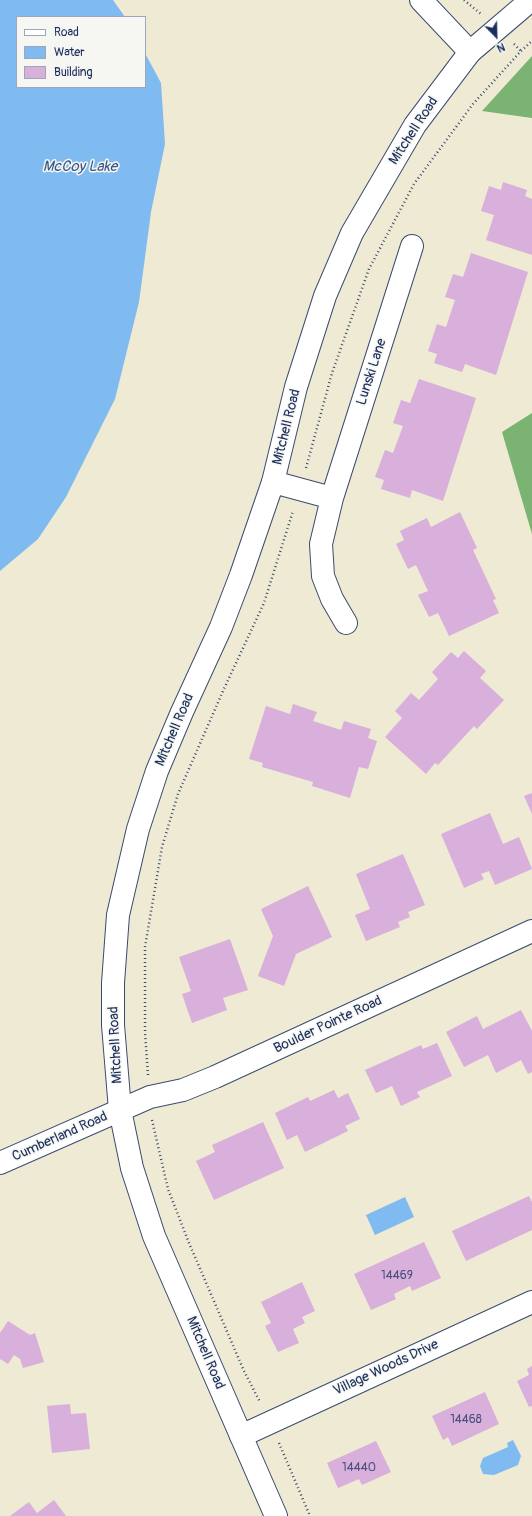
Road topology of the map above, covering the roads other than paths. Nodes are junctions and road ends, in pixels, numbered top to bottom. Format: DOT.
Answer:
graph roads {
  1 [pos="421,0"];
  2 [pos="532,0"];
  3 [pos="470,52"];
  4 [pos="412,246"];
  5 [pos="273,482"];
  6 [pos="332,498"];
  7 [pos="346,623"];
  8 [pos="532,931"];
  9 [pos="120,1110"];
  10 [pos="0,1163"];
  11 [pos="532,1302"];
  12 [pos="241,1436"];
  13 [pos="276,1516"];
  1 -- 3 [label="main road"];
  2 -- 3 [label="main road, Mitchell Road"];
  3 -- 5 [label="main road, Mitchell Road"];
  4 -- 6 [label="main road, Lunski Lane"];
  5 -- 6 [label="main road"];
  5 -- 9 [label="main road, Mitchell Road"];
  6 -- 7 [label="main road, Lunski Lane"];
  8 -- 9 [label="main road, Boulder Pointe Road"];
  9 -- 10 [label="main road, Cumberland Road"];
  9 -- 12 [label="main road, Mitchell Road"];
  11 -- 12 [label="main road, Village Woods Drive"];
  12 -- 13 [label="main road, Mitchell Road"];
}
